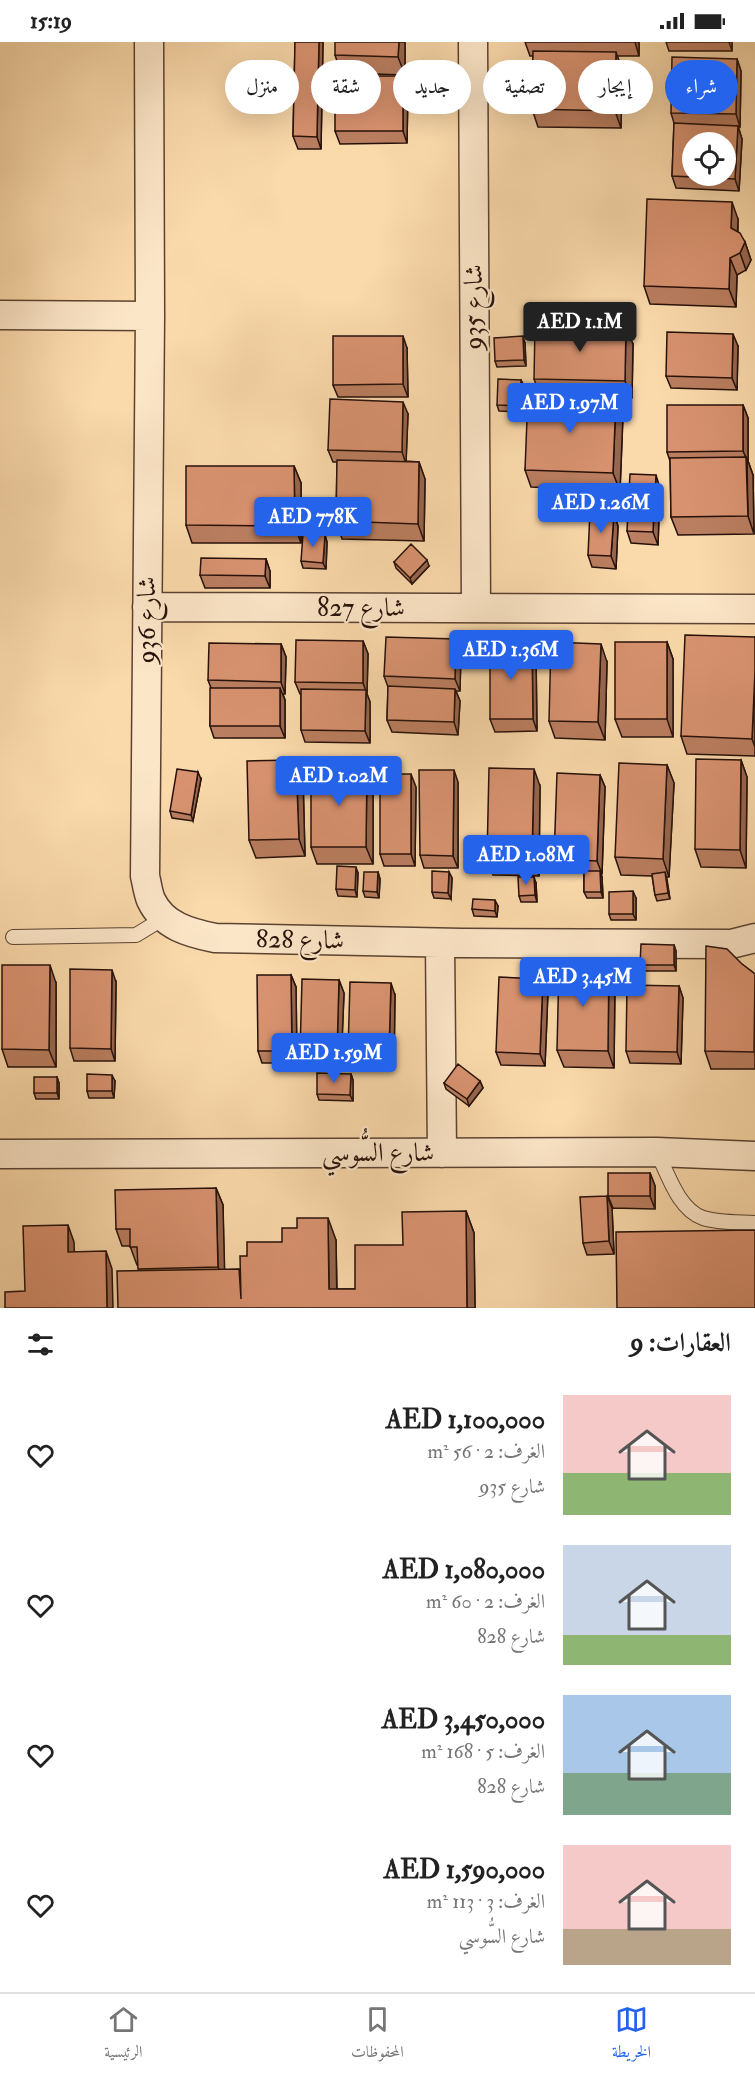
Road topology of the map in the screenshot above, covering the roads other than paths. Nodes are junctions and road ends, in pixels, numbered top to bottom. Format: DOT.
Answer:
graph roads {
  1 [pos="149,42"];
  2 [pos="473,42"];
  3 [pos="0,315"];
  4 [pos="150,316"];
  5 [pos="147,607"];
  6 [pos="476,608"];
  7 [pos="755,609"];
  8 [pos="164,918"];
  9 [pos="13,937"];
  10 [pos="755,938"];
  11 [pos="440,943"];
  12 [pos="657,1152"];
  13 [pos="442,1153"];
  14 [pos="0,1154"];
  15 [pos="755,1156"];
  16 [pos="755,1223"];
  1 -- 4 [label="street, شارع 936"];
  2 -- 6 [label="street, شارع 935"];
  3 -- 4 [label="street"];
  4 -- 5 [label="street, شارع 936"];
  5 -- 6 [label="street, شارع 827"];
  5 -- 8 [label="street, شارع 936"];
  6 -- 7 [label="street, شارع 827"];
  8 -- 9 [label="lane"];
  8 -- 11 [label="street, شارع 828"];
  10 -- 11 [label="street, شارع 828"];
  11 -- 13 [label="street"];
  12 -- 13 [label="street, شارع السُّوسي"];
  12 -- 15 [label="street, شارع السُّوسي"];
  12 -- 16 [label="lane"];
  13 -- 14 [label="street, شارع السُّوسي"];
}
